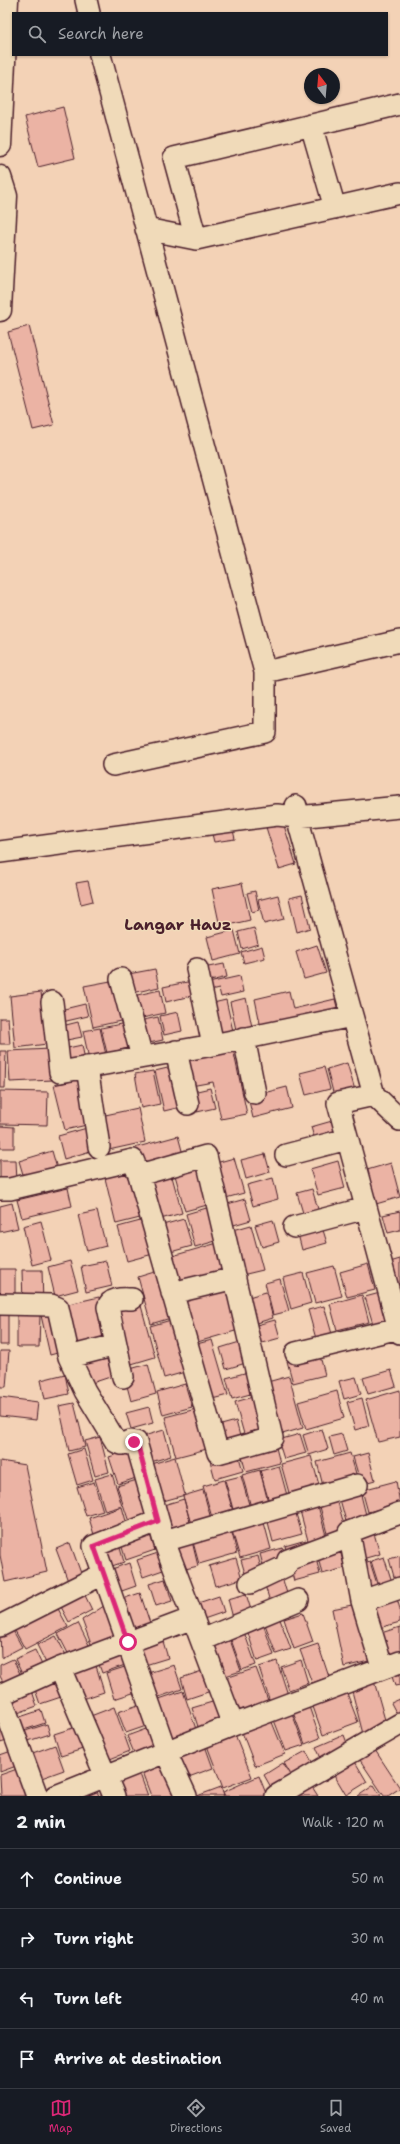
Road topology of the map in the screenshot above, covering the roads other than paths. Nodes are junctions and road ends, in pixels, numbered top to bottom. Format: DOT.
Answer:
graph roads {
  1 [pos="7,0"];
  2 [pos="86,0"];
  3 [pos="89,12"];
  4 [pos="100,56"];
  5 [pos="400,104"];
  6 [pos="310,125"];
  7 [pos="0,144"];
  8 [pos="0,177"];
  9 [pos="400,193"];
  10 [pos="335,208"];
  11 [pos="146,229"];
  12 [pos="196,239"];
  13 [pos="0,310"];
  14 [pos="400,641"];
  15 [pos="265,672"];
  16 [pos="113,765"];
  17 [pos="400,794"];
  18 [pos="400,807"];
  19 [pos="297,812"];
  20 [pos="0,852"];
  21 [pos="197,969"];
  22 [pos="121,979"];
  23 [pos="52,1002"];
  24 [pos="352,1016"];
  25 [pos="244,1038"];
  26 [pos="213,1045"];
  27 [pos="176,1051"];
  28 [pos="142,1057"];
  29 [pos="87,1067"];
  30 [pos="255,1093"];
  31 [pos="374,1095"];
  32 [pos="188,1104"];
  33 [pos="400,1120"];
  34 [pos="347,1139"];
  35 [pos="99,1147"];
  36 [pos="286,1155"];
  37 [pos="139,1175"];
  38 [pos="0,1189"];
  39 [pos="366,1208"];
  40 [pos="294,1227"];
  41 [pos="235,1278"];
  42 [pos="395,1292"];
  43 [pos="172,1293"];
  44 [pos="132,1299"];
  45 [pos="0,1304"];
  46 [pos="399,1330"];
  47 [pos="116,1345"];
  48 [pos="296,1353"];
  49 [pos="69,1357"];
  50 [pos="123,1377"];
  51 [pos="357,1485"];
  52 [pos="400,1513"];
  53 [pos="158,1521"];
  54 [pos="350,1537"];
  55 [pos="164,1542"];
  56 [pos="103,1574"];
  57 [pos="250,1583"];
  58 [pos="400,1588"];
  59 [pos="298,1600"];
  60 [pos="362,1601"];
  61 [pos="193,1618"];
  62 [pos="0,1626"];
  63 [pos="202,1640"];
  64 [pos="128,1642"];
  65 [pos="391,1664"];
  66 [pos="60,1668"];
  67 [pos="0,1695"];
  68 [pos="400,1724"];
  69 [pos="233,1725"];
  70 [pos="166,1752"];
  71 [pos="106,1777"];
  72 [pos="37,1796"];
  73 [pos="56,1796"];
  74 [pos="114,1796"];
  75 [pos="186,1796"];
  76 [pos="278,1796"];
  1 -- 7 [label="main road"];
  2 -- 3 [label="street"];
  4 -- 11 [label="street"];
  5 -- 6 [label="street"];
  6 -- 10 [label="street"];
  6 -- 12 [label="street"];
  8 -- 13 [label="main road"];
  9 -- 10 [label="street"];
  10 -- 12 [label="street"];
  11 -- 12 [label="street"];
  11 -- 15 [label="street"];
  14 -- 15 [label="street"];
  15 -- 16 [label="street"];
  17 -- 19 [label="street"];
  18 -- 19 [label="street"];
  19 -- 20 [label="street"];
  19 -- 24 [label="street"];
  21 -- 26 [label="street"];
  22 -- 28 [label="street"];
  23 -- 29 [label="street"];
  24 -- 25 [label="street"];
  24 -- 31 [label="street"];
  25 -- 26 [label="street"];
  25 -- 30 [label="street"];
  26 -- 27 [label="street"];
  27 -- 28 [label="street"];
  27 -- 32 [label="street"];
  28 -- 29 [label="street"];
  29 -- 35 [label="street"];
  31 -- 33 [label="street"];
  31 -- 34 [label="street"];
  34 -- 36 [label="street"];
  34 -- 39 [label="street"];
  37 -- 38 [label="street"];
  37 -- 41 [label="street"];
  37 -- 43 [label="street"];
  39 -- 40 [label="street"];
  39 -- 42 [label="street"];
  41 -- 43 [label="street"];
  41 -- 43 [label="street"];
  42 -- 46 [label="street"];
  44 -- 47 [label="street"];
  45 -- 49 [label="street"];
  46 -- 48 [label="street"];
  47 -- 49 [label="street"];
  47 -- 50 [label="street"];
  49 -- 53 [label="street"];
  51 -- 55 [label="street"];
  52 -- 54 [label="street"];
  53 -- 55 [label="street"];
  53 -- 56 [label="street"];
  54 -- 57 [label="street"];
  54 -- 60 [label="street"];
  55 -- 61 [label="street"];
  56 -- 62 [label="street"];
  56 -- 64 [label="street"];
  58 -- 60 [label="street"];
  59 -- 63 [label="street"];
  60 -- 65 [label="street"];
  61 -- 63 [label="street"];
  61 -- 64 [label="street"];
  63 -- 69 [label="street"];
  64 -- 66 [label="street"];
  64 -- 70 [label="street"];
  65 -- 69 [label="street"];
  66 -- 67 [label="street"];
  66 -- 71 [label="street"];
  67 -- 72 [label="street"];
  68 -- 76 [label="street"];
  69 -- 70 [label="street"];
  70 -- 71 [label="street"];
  70 -- 75 [label="street"];
  71 -- 73 [label="street"];
  71 -- 74 [label="street"];
}
